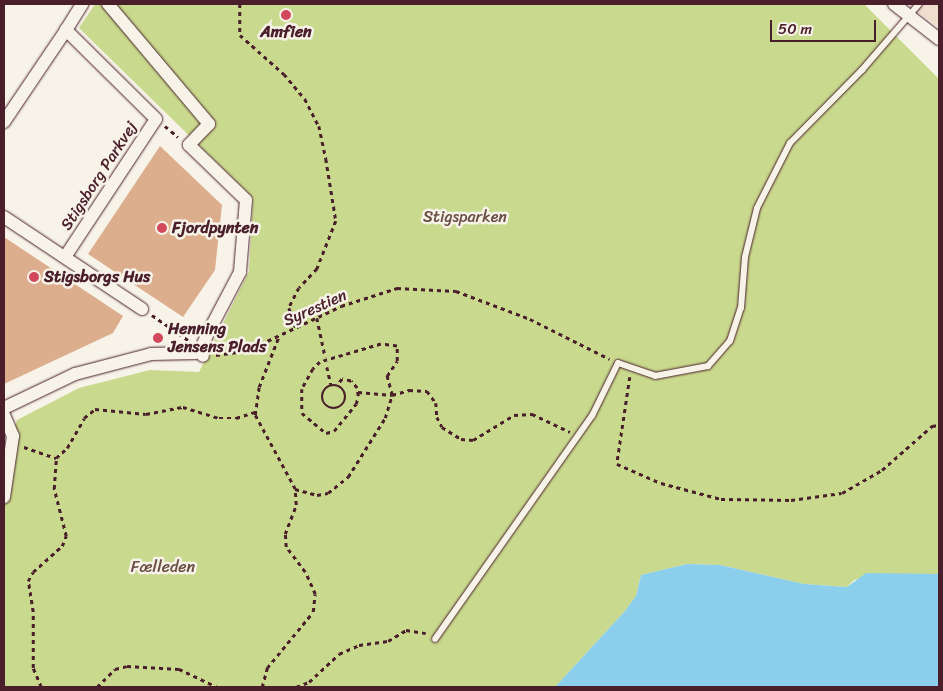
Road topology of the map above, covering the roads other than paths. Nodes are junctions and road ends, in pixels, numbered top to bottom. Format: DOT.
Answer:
graph roads {
  1 [pos="82,4"];
  2 [pos="108,4"];
  3 [pos="894,4"];
  4 [pos="919,4"];
  5 [pos="910,16"];
  6 [pos="66,30"];
  7 [pos="939,39"];
  8 [pos="4,122"];
  9 [pos="4,217"];
  10 [pos="65,257"];
  11 [pos="142,308"];
  12 [pos="4,408"];
  13 [pos="4,415"];
  14 [pos="4,497"];
  15 [pos="435,639"];
  1 -- 6 [label="street"];
  2 -- 12 [label="street"];
  3 -- 5 [label="street"];
  4 -- 5 [label="lane"];
  5 -- 7 [label="street"];
  5 -- 15 [label="lane"];
  6 -- 8 [label="street"];
  6 -- 10 [label="street, Stigsborg Parkvej"];
  9 -- 10 [label="street, Stigsborg Parkvej"];
  10 -- 11 [label="street, Stigsborg Parkvej"];
  13 -- 14 [label="street"];
}
